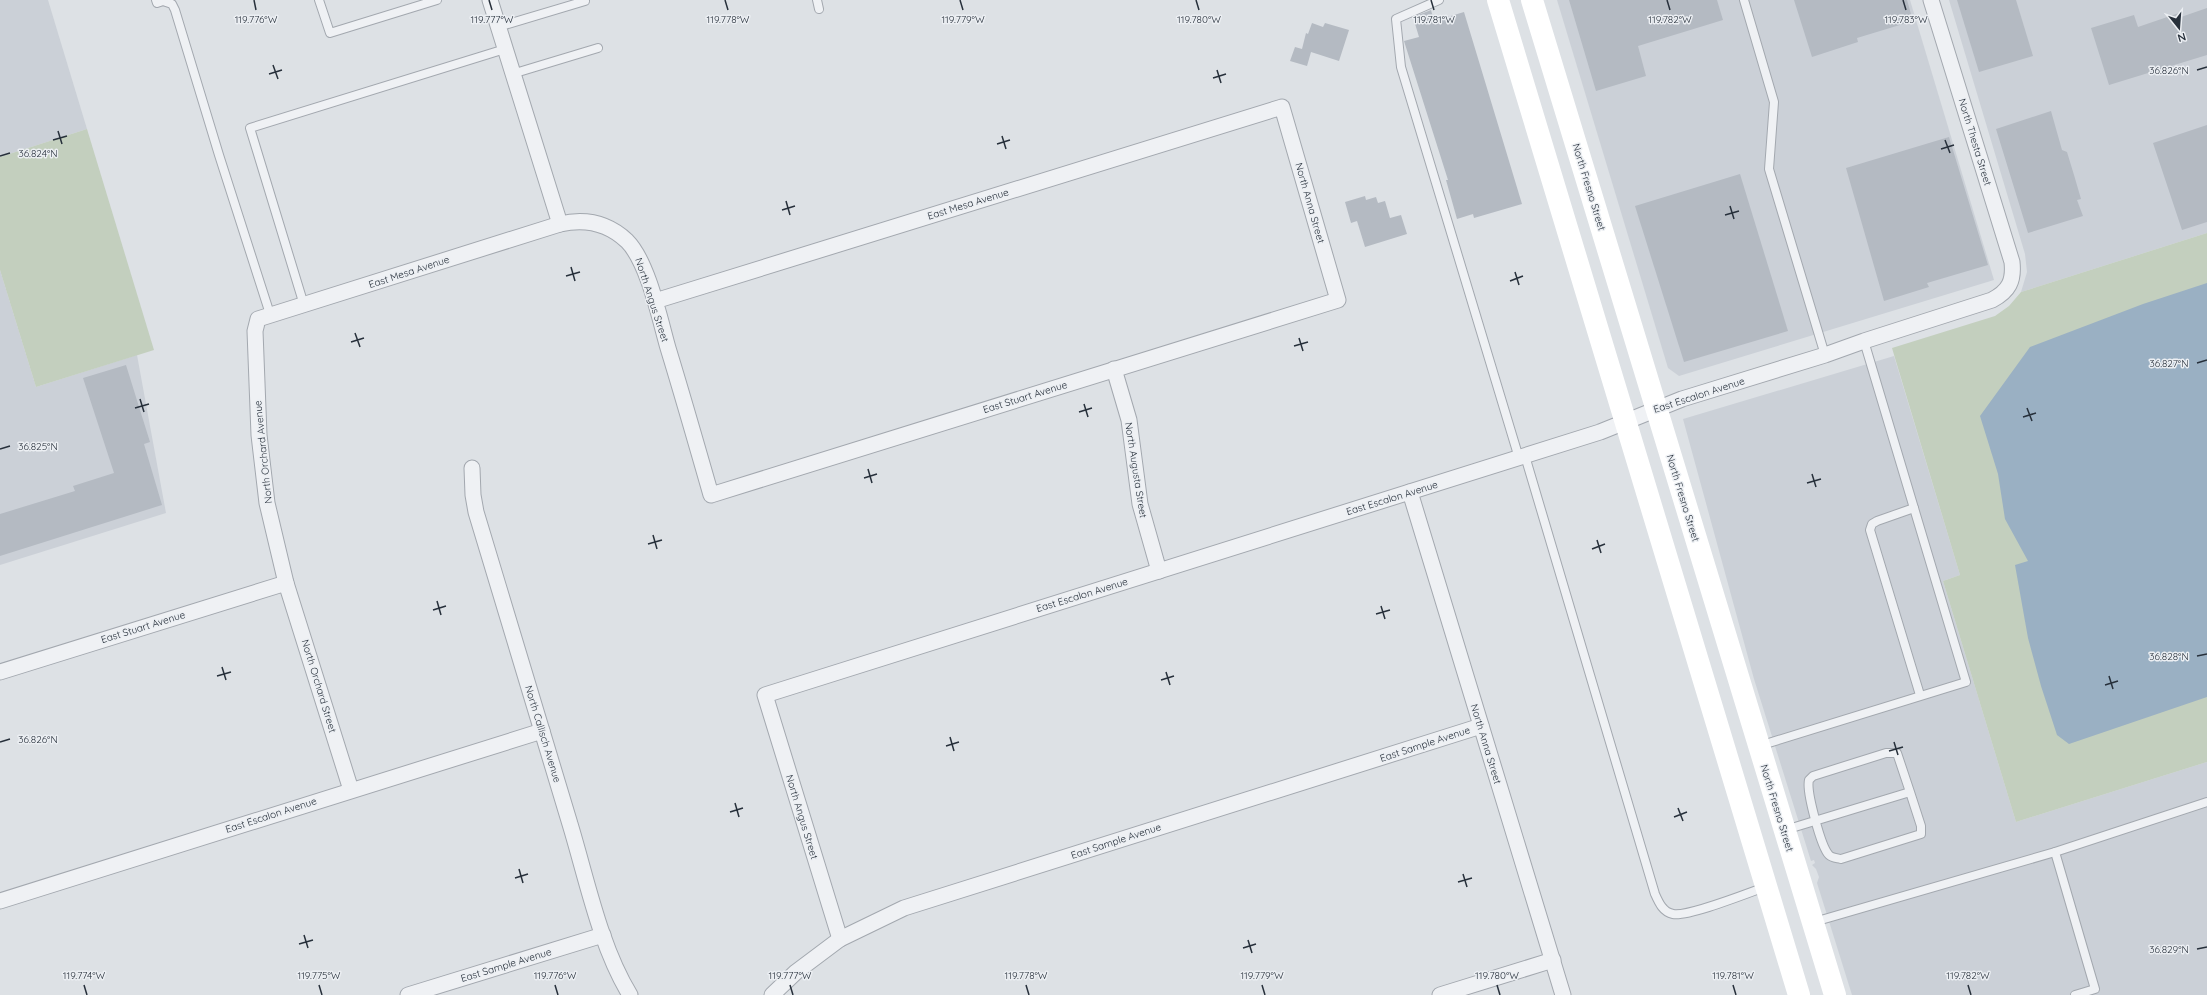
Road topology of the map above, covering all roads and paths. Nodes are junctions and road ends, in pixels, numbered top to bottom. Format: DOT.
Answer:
graph roads {
  1 [pos="156,0"];
  2 [pos="319,0"];
  3 [pos="437,0"];
  4 [pos="490,0"];
  5 [pos="817,0"];
  6 [pos="1439,0"];
  7 [pos="1498,0"];
  8 [pos="1532,0"];
  9 [pos="1744,0"];
  10 [pos="1931,0"];
  11 [pos="585,1"];
  12 [pos="819,9"];
  13 [pos="498,27"];
  14 [pos="598,48"];
  15 [pos="505,49"];
  16 [pos="512,74"];
  17 [pos="1282,107"];
  18 [pos="560,224"];
  19 [pos="2010,285"];
  20 [pos="1338,300"];
  21 [pos="654,301"];
  22 [pos="304,305"];
  23 [pos="264,317"];
  24 [pos="1864,340"];
  25 [pos="1825,355"];
  26 [pos="1114,369"];
  27 [pos="1656,409"];
  28 [pos="1627,422"];
  29 [pos="1522,457"];
  30 [pos="472,468"];
  31 [pos="1410,492"];
  32 [pos="711,495"];
  33 [pos="1914,508"];
  34 [pos="1159,571"];
  35 [pos="286,583"];
  36 [pos="0,672"];
  37 [pos="765,695"];
  38 [pos="1920,696"];
  39 [pos="1481,726"];
  40 [pos="542,731"];
  41 [pos="1758,746"];
  42 [pos="351,790"];
  43 [pos="1910,792"];
  44 [pos="2207,802"];
  45 [pos="1816,820"];
  46 [pos="1784,830"];
  47 [pos="2055,852"];
  48 [pos="1766,886"];
  49 [pos="0,901"];
  50 [pos="1812,923"];
  51 [pos="603,935"];
  52 [pos="840,939"];
  53 [pos="1553,960"];
  54 [pos="2096,992"];
  55 [pos="411,995"];
  56 [pos="630,995"];
  57 [pos="772,995"];
  58 [pos="1440,995"];
  59 [pos="1563,995"];
  60 [pos="1799,995"];
  61 [pos="1814,995"];
  62 [pos="1835,995"];
  63 [pos="2075,995"];
  1 -- 23 [label="lane"];
  2 -- 3 [label="lane"];
  4 -- 13 [label="street"];
  5 -- 12 [label="lane"];
  6 -- 29 [label="lane"];
  7 -- 28 [label="main road"];
  8 -- 27 [label="main road, North Fresno Street"];
  9 -- 25 [label="lane"];
  10 -- 19 [label="street, North Thesta Street"];
  11 -- 13 [label="lane"];
  13 -- 15 [label="street"];
  14 -- 16 [label="lane"];
  15 -- 16 [label="street"];
  15 -- 22 [label="lane"];
  16 -- 18 [label="street"];
  17 -- 20 [label="street, North Anna Street"];
  17 -- 21 [label="street, East Mesa Avenue"];
  18 -- 21 [label="street, North Angus Street"];
  18 -- 22 [label="street, East Mesa Avenue"];
  19 -- 24 [label="street, East Escalon Avenue"];
  20 -- 26 [label="street, East Stuart Avenue"];
  21 -- 32 [label="street, North Angus Street"];
  22 -- 23 [label="street, East Mesa Avenue"];
  23 -- 35 [label="street, North Orchard Avenue"];
  24 -- 25 [label="street, East Escalon Avenue"];
  24 -- 33 [label="lane"];
  25 -- 27 [label="street, East Escalon Avenue"];
  26 -- 32 [label="street, East Stuart Avenue"];
  26 -- 34 [label="street, North Augusta Street"];
  27 -- 28 [label="street, East Escalon Avenue"];
  27 -- 41 [label="main road, North Fresno Street"];
  28 -- 29 [label="street, East Escalon Avenue"];
  28 -- 48 [label="main road"];
  29 -- 31 [label="street, East Escalon Avenue"];
  29 -- 48 [label="lane"];
  30 -- 40 [label="street, North Callisch Avenue"];
  31 -- 34 [label="street, East Escalon Avenue"];
  31 -- 39 [label="street, North Anna Street"];
  33 -- 38 [label="lane"];
  33 -- 38 [label="lane"];
  34 -- 37 [label="street, East Escalon Avenue"];
  35 -- 36 [label="street, East Stuart Avenue"];
  35 -- 42 [label="street, North Orchard Street"];
  37 -- 52 [label="street, North Angus Street"];
  38 -- 41 [label="lane"];
  39 -- 52 [label="street, East Sample Avenue"];
  39 -- 53 [label="street, North Anna Street"];
  40 -- 42 [label="street, East Escalon Avenue"];
  40 -- 51 [label="street, North Callisch Avenue"];
  41 -- 46 [label="main road, North Fresno Street"];
  42 -- 49 [label="street, East Escalon Avenue"];
  43 -- 45 [label="lane"];
  43 -- 45 [label="lane"];
  43 -- 45 [label="lane"];
  44 -- 47 [label="lane"];
  45 -- 46 [label="lane"];
  46 -- 50 [label="main road, North Fresno Street"];
  47 -- 50 [label="lane"];
  47 -- 54 [label="lane"];
  48 -- 60 [label="main road"];
  48 -- 61 [label="main road"];
  50 -- 62 [label="main road, North Fresno Street"];
  51 -- 55 [label="street, East Sample Avenue"];
  51 -- 56 [label="street, North Callisch Avenue"];
  52 -- 57 [label="street, East Sample Avenue"];
  53 -- 58 [label="street"];
  53 -- 59 [label="street, North Anna Street"];
  54 -- 63 [label="lane"];
}
